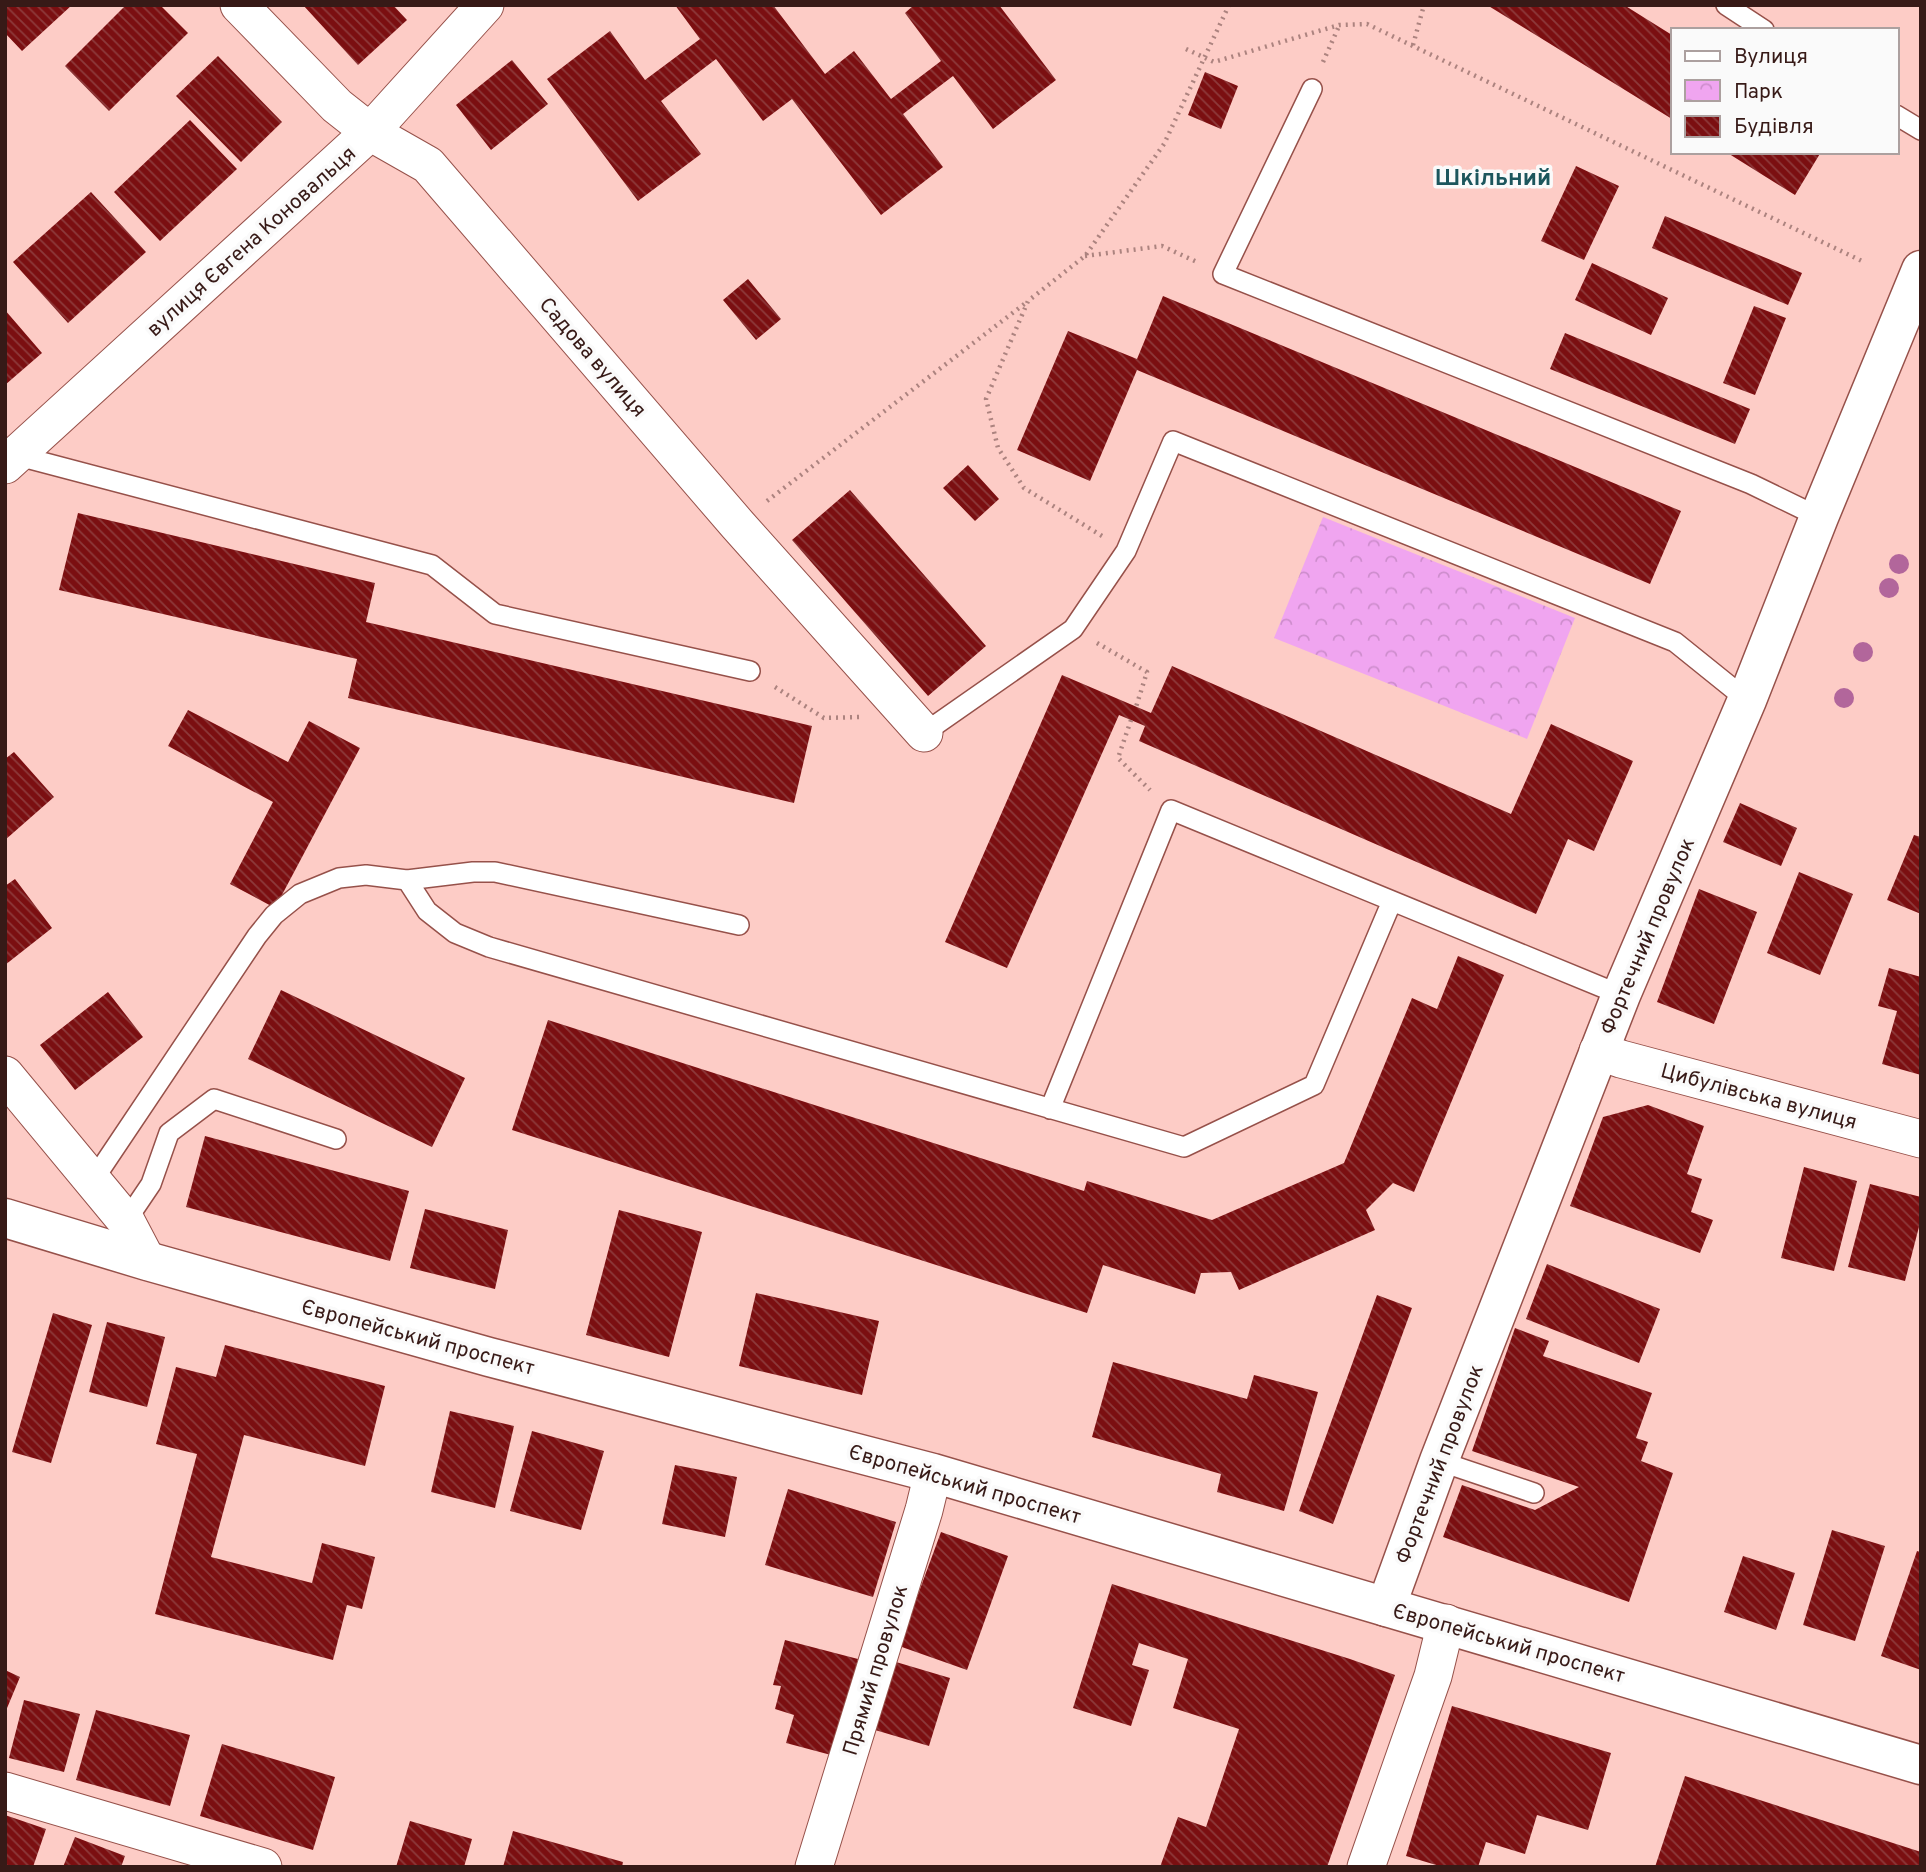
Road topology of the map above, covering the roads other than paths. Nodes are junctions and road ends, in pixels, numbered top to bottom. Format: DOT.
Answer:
graph roads {
  1 [pos="239,5"];
  2 [pos="485,5"];
  3 [pos="1726,5"];
  4 [pos="1761,28"];
  5 [pos="1312,89"];
  6 [pos="1898,116"];
  7 [pos="1921,130"];
  8 [pos="370,132"];
  9 [pos="1921,270"];
  10 [pos="10,460"];
  11 [pos="1819,517"];
  12 [pos="750,671"];
  13 [pos="1747,700"];
  14 [pos="917,725"];
  15 [pos="407,880"];
  16 [pos="1392,901"];
  17 [pos="739,925"];
  18 [pos="1621,995"];
  19 [pos="1598,1051"];
  20 [pos="5,1075"];
  21 [pos="1050,1109"];
  22 [pos="336,1139"];
  23 [pos="1921,1139"];
  24 [pos="92,1182"];
  25 [pos="5,1218"];
  26 [pos="126,1221"];
  27 [pos="147,1261"];
  28 [pos="1439,1461"];
  29 [pos="933,1473"];
  30 [pos="1534,1493"];
  31 [pos="1385,1607"];
  32 [pos="1446,1623"];
  33 [pos="1921,1765"];
  34 [pos="5,1791"];
  35 [pos="263,1867"];
  36 [pos="814,1867"];
  37 [pos="1366,1867"];
  1 -- 8 [label="street, Садова вулиця"];
  2 -- 8 [label="street, вулиця Євгена Коновальця"];
  3 -- 4 [label="lane"];
  5 -- 11 [label="lane"];
  6 -- 7 [label="lane"];
  8 -- 10 [label="street, вулиця Євгена Коновальця"];
  8 -- 14 [label="street, Садова вулиця"];
  9 -- 11 [label="main road, Фортечний провулок"];
  10 -- 12 [label="lane"];
  11 -- 13 [label="main road, Фортечний провулок"];
  13 -- 14 [label="lane"];
  13 -- 18 [label="main road, Фортечний провулок"];
  15 -- 17 [label="lane"];
  15 -- 21 [label="lane"];
  15 -- 24 [label="lane"];
  16 -- 18 [label="lane"];
  16 -- 21 [label="lane"];
  16 -- 21 [label="lane"];
  18 -- 19 [label="main road, Фортечний провулок"];
  19 -- 23 [label="street, Цибулівська вулиця"];
  19 -- 28 [label="main road, Фортечний провулок"];
  20 -- 24 [label="street"];
  22 -- 26 [label="lane"];
  24 -- 26 [label="street"];
  25 -- 27 [label="main road, Європейський проспект"];
  26 -- 27 [label="street"];
  27 -- 29 [label="main road, Європейський проспект"];
  28 -- 30 [label="lane"];
  28 -- 31 [label="main road, Фортечний провулок"];
  29 -- 31 [label="main road, Європейський проспект"];
  29 -- 36 [label="street, Прямий провулок"];
  31 -- 32 [label="main road, Європейський проспект"];
  32 -- 33 [label="main road, Європейський проспект"];
  32 -- 37 [label="street"];
  34 -- 35 [label="street"];
}
